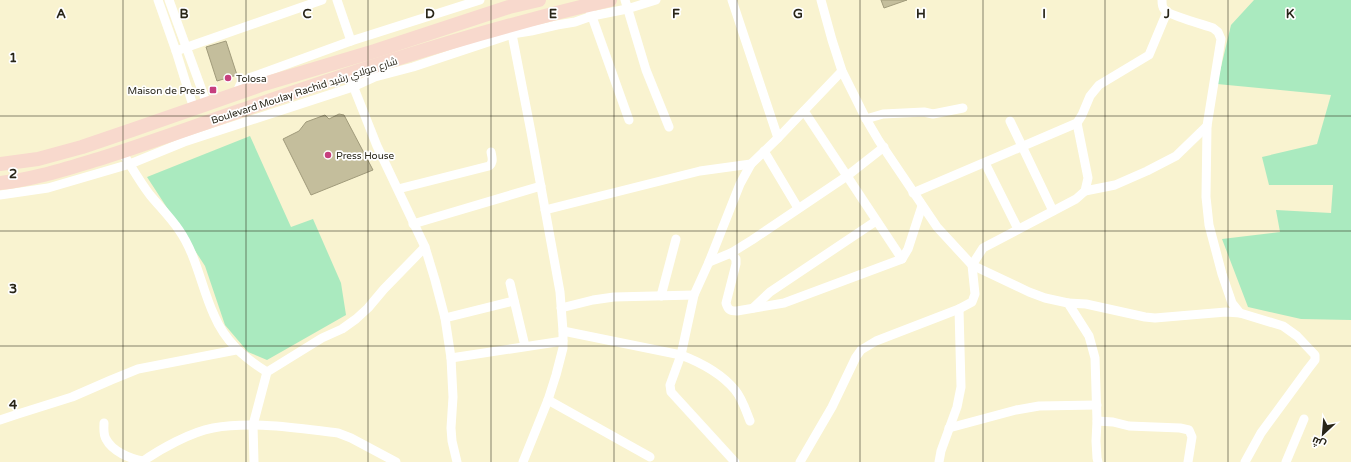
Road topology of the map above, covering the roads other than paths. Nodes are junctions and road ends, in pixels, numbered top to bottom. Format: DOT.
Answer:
graph roads {
  1 [pos="158,0"];
  2 [pos="169,0"];
  3 [pos="322,0"];
  4 [pos="337,0"];
  5 [pos="480,0"];
  6 [pos="538,0"];
  7 [pos="610,0"];
  8 [pos="656,0"];
  9 [pos="732,0"];
  10 [pos="821,0"];
  11 [pos="1162,0"];
  12 [pos="626,4"];
  13 [pos="590,11"];
  14 [pos="1167,12"];
  15 [pos="511,30"];
  16 [pos="351,40"];
  17 [pos="186,47"];
  18 [pos="176,51"];
  19 [pos="842,71"];
  20 [pos="348,73"];
  21 [pos="353,87"];
  22 [pos="236,94"];
  23 [pos="200,107"];
  24 [pos="963,108"];
  25 [pos="804,111"];
  26 [pos="866,119"];
  27 [pos="629,120"];
  28 [pos="1010,121"];
  29 [pos="1077,123"];
  30 [pos="1207,126"];
  31 [pos="668,127"];
  32 [pos="778,138"];
  33 [pos="884,147"];
  34 [pos="1022,147"];
  35 [pos="764,151"];
  36 [pos="122,152"];
  37 [pos="490,152"];
  38 [pos="985,163"];
  39 [pos="0,164"];
  40 [pos="130,164"];
  41 [pos="751,164"];
  42 [pos="847,176"];
  43 [pos="0,183"];
  44 [pos="541,186"];
  45 [pos="398,189"];
  46 [pos="1085,191"];
  47 [pos="913,193"];
  48 [pos="0,195"];
  49 [pos="922,206"];
  50 [pos="798,208"];
  51 [pos="545,210"];
  52 [pos="1053,211"];
  53 [pos="876,221"];
  54 [pos="413,224"];
  55 [pos="1018,229"];
  56 [pos="676,239"];
  57 [pos="425,247"];
  58 [pos="731,253"];
  59 [pos="902,259"];
  60 [pos="709,262"];
  61 [pos="972,265"];
  62 [pos="510,282"];
  63 [pos="694,295"];
  64 [pos="661,296"];
  65 [pos="514,301"];
  66 [pos="1068,303"];
  67 [pos="561,308"];
  68 [pos="753,308"];
  69 [pos="959,308"];
  70 [pos="1240,313"];
  71 [pos="445,318"];
  72 [pos="563,330"];
  73 [pos="563,341"];
  74 [pos="525,346"];
  75 [pos="236,350"];
  76 [pos="681,355"];
  77 [pos="451,358"];
  78 [pos="267,372"];
  79 [pos="548,400"];
  80 [pos="1097,404"];
  81 [pos="1304,419"];
  82 [pos="0,420"];
  83 [pos="750,421"];
  84 [pos="1097,422"];
  85 [pos="104,423"];
  86 [pos="253,425"];
  87 [pos="949,428"];
  88 [pos="650,457"];
  89 [pos="142,462"];
  90 [pos="254,462"];
  91 [pos="396,462"];
  92 [pos="457,462"];
  93 [pos="524,462"];
  94 [pos="734,462"];
  95 [pos="800,462"];
  96 [pos="939,462"];
  97 [pos="1098,462"];
  98 [pos="1188,462"];
  99 [pos="1245,462"];
  100 [pos="1286,462"];
  1 -- 18 [label="street"];
  2 -- 17 [label="street"];
  3 -- 17 [label="street"];
  4 -- 16 [label="street"];
  5 -- 16 [label="street"];
  6 -- 22 [label="main road, Boulevard Moulay Rachid شارع مولاي رشيد"];
  7 -- 13 [label="main road, Boulevard Moulay Rachid شارع مولاي رشيد"];
  8 -- 12 [label="street"];
  9 -- 32 [label="street"];
  10 -- 19 [label="street"];
  11 -- 14 [label="street"];
  12 -- 13 [label="street"];
  12 -- 31 [label="street"];
  13 -- 15 [label="main road, Boulevard Moulay Rachid شارع مولاي رشيد"];
  13 -- 27 [label="street"];
  14 -- 29 [label="street"];
  14 -- 30 [label="street"];
  15 -- 20 [label="main road, Boulevard Moulay Rachid شارع مولاي رشيد"];
  15 -- 21 [label="street"];
  15 -- 44 [label="street"];
  16 -- 22 [label="street"];
  17 -- 18 [label="street"];
  17 -- 23 [label="street"];
  18 -- 23 [label="street"];
  19 -- 25 [label="street"];
  19 -- 26 [label="street"];
  20 -- 21 [label="street"];
  20 -- 36 [label="main road, Boulevard Moulay Rachid شارع مولاي رشيد"];
  21 -- 40 [label="street"];
  21 -- 45 [label="street"];
  22 -- 23 [label="main road, Boulevard Moulay Rachid شارع مولاي رشيد"];
  23 -- 39 [label="main road, Boulevard Moulay Rachid شارع مولاي رشيد"];
  24 -- 26 [label="street"];
  25 -- 32 [label="street"];
  25 -- 42 [label="street"];
  26 -- 33 [label="street"];
  28 -- 34 [label="street"];
  29 -- 34 [label="street"];
  29 -- 46 [label="street"];
  30 -- 46 [label="street"];
  30 -- 70 [label="street"];
  32 -- 35 [label="street"];
  33 -- 42 [label="street"];
  33 -- 47 [label="street"];
  34 -- 38 [label="street"];
  34 -- 52 [label="street"];
  35 -- 41 [label="street"];
  35 -- 50 [label="street"];
  36 -- 40 [label="street"];
  36 -- 43 [label="main road, Boulevard Moulay Rachid شارع مولاي رشيد"];
  37 -- 45 [label="street"];
  38 -- 47 [label="street"];
  38 -- 55 [label="street"];
  40 -- 48 [label="street"];
  40 -- 75 [label="street"];
  41 -- 51 [label="street"];
  41 -- 60 [label="street"];
  42 -- 50 [label="street"];
  42 -- 53 [label="street"];
  44 -- 51 [label="street"];
  44 -- 54 [label="street"];
  45 -- 54 [label="street"];
  46 -- 52 [label="street"];
  47 -- 49 [label="street"];
  49 -- 59 [label="street"];
  49 -- 61 [label="street"];
  50 -- 58 [label="street"];
  51 -- 67 [label="street"];
  52 -- 55 [label="street"];
  53 -- 59 [label="street"];
  53 -- 68 [label="street"];
  54 -- 57 [label="street"];
  55 -- 61 [label="street"];
  56 -- 64 [label="street"];
  57 -- 71 [label="street"];
  57 -- 78 [label="street"];
  58 -- 60 [label="street"];
  58 -- 68 [label="street"];
  59 -- 68 [label="street"];
  60 -- 63 [label="street"];
  61 -- 66 [label="street"];
  61 -- 69 [label="street"];
  62 -- 65 [label="street"];
  63 -- 64 [label="street"];
  63 -- 76 [label="street"];
  64 -- 67 [label="street"];
  65 -- 71 [label="street"];
  65 -- 74 [label="street"];
  66 -- 70 [label="street"];
  66 -- 80 [label="street"];
  67 -- 72 [label="street"];
  69 -- 87 [label="street"];
  69 -- 95 [label="street"];
  70 -- 99 [label="street"];
  71 -- 77 [label="street"];
  72 -- 73 [label="street"];
  72 -- 76 [label="street"];
  73 -- 74 [label="street"];
  73 -- 79 [label="street"];
  74 -- 77 [label="street"];
  75 -- 78 [label="street"];
  75 -- 82 [label="street"];
  76 -- 83 [label="street"];
  76 -- 94 [label="street"];
  77 -- 92 [label="street"];
  78 -- 86 [label="street"];
  79 -- 88 [label="street"];
  79 -- 93 [label="street"];
  80 -- 84 [label="street"];
  80 -- 87 [label="street"];
  81 -- 100 [label="street"];
  84 -- 97 [label="street"];
  84 -- 98 [label="street"];
  85 -- 89 [label="street"];
  86 -- 89 [label="street"];
  86 -- 90 [label="street"];
  86 -- 91 [label="street"];
  87 -- 96 [label="street"];
}
